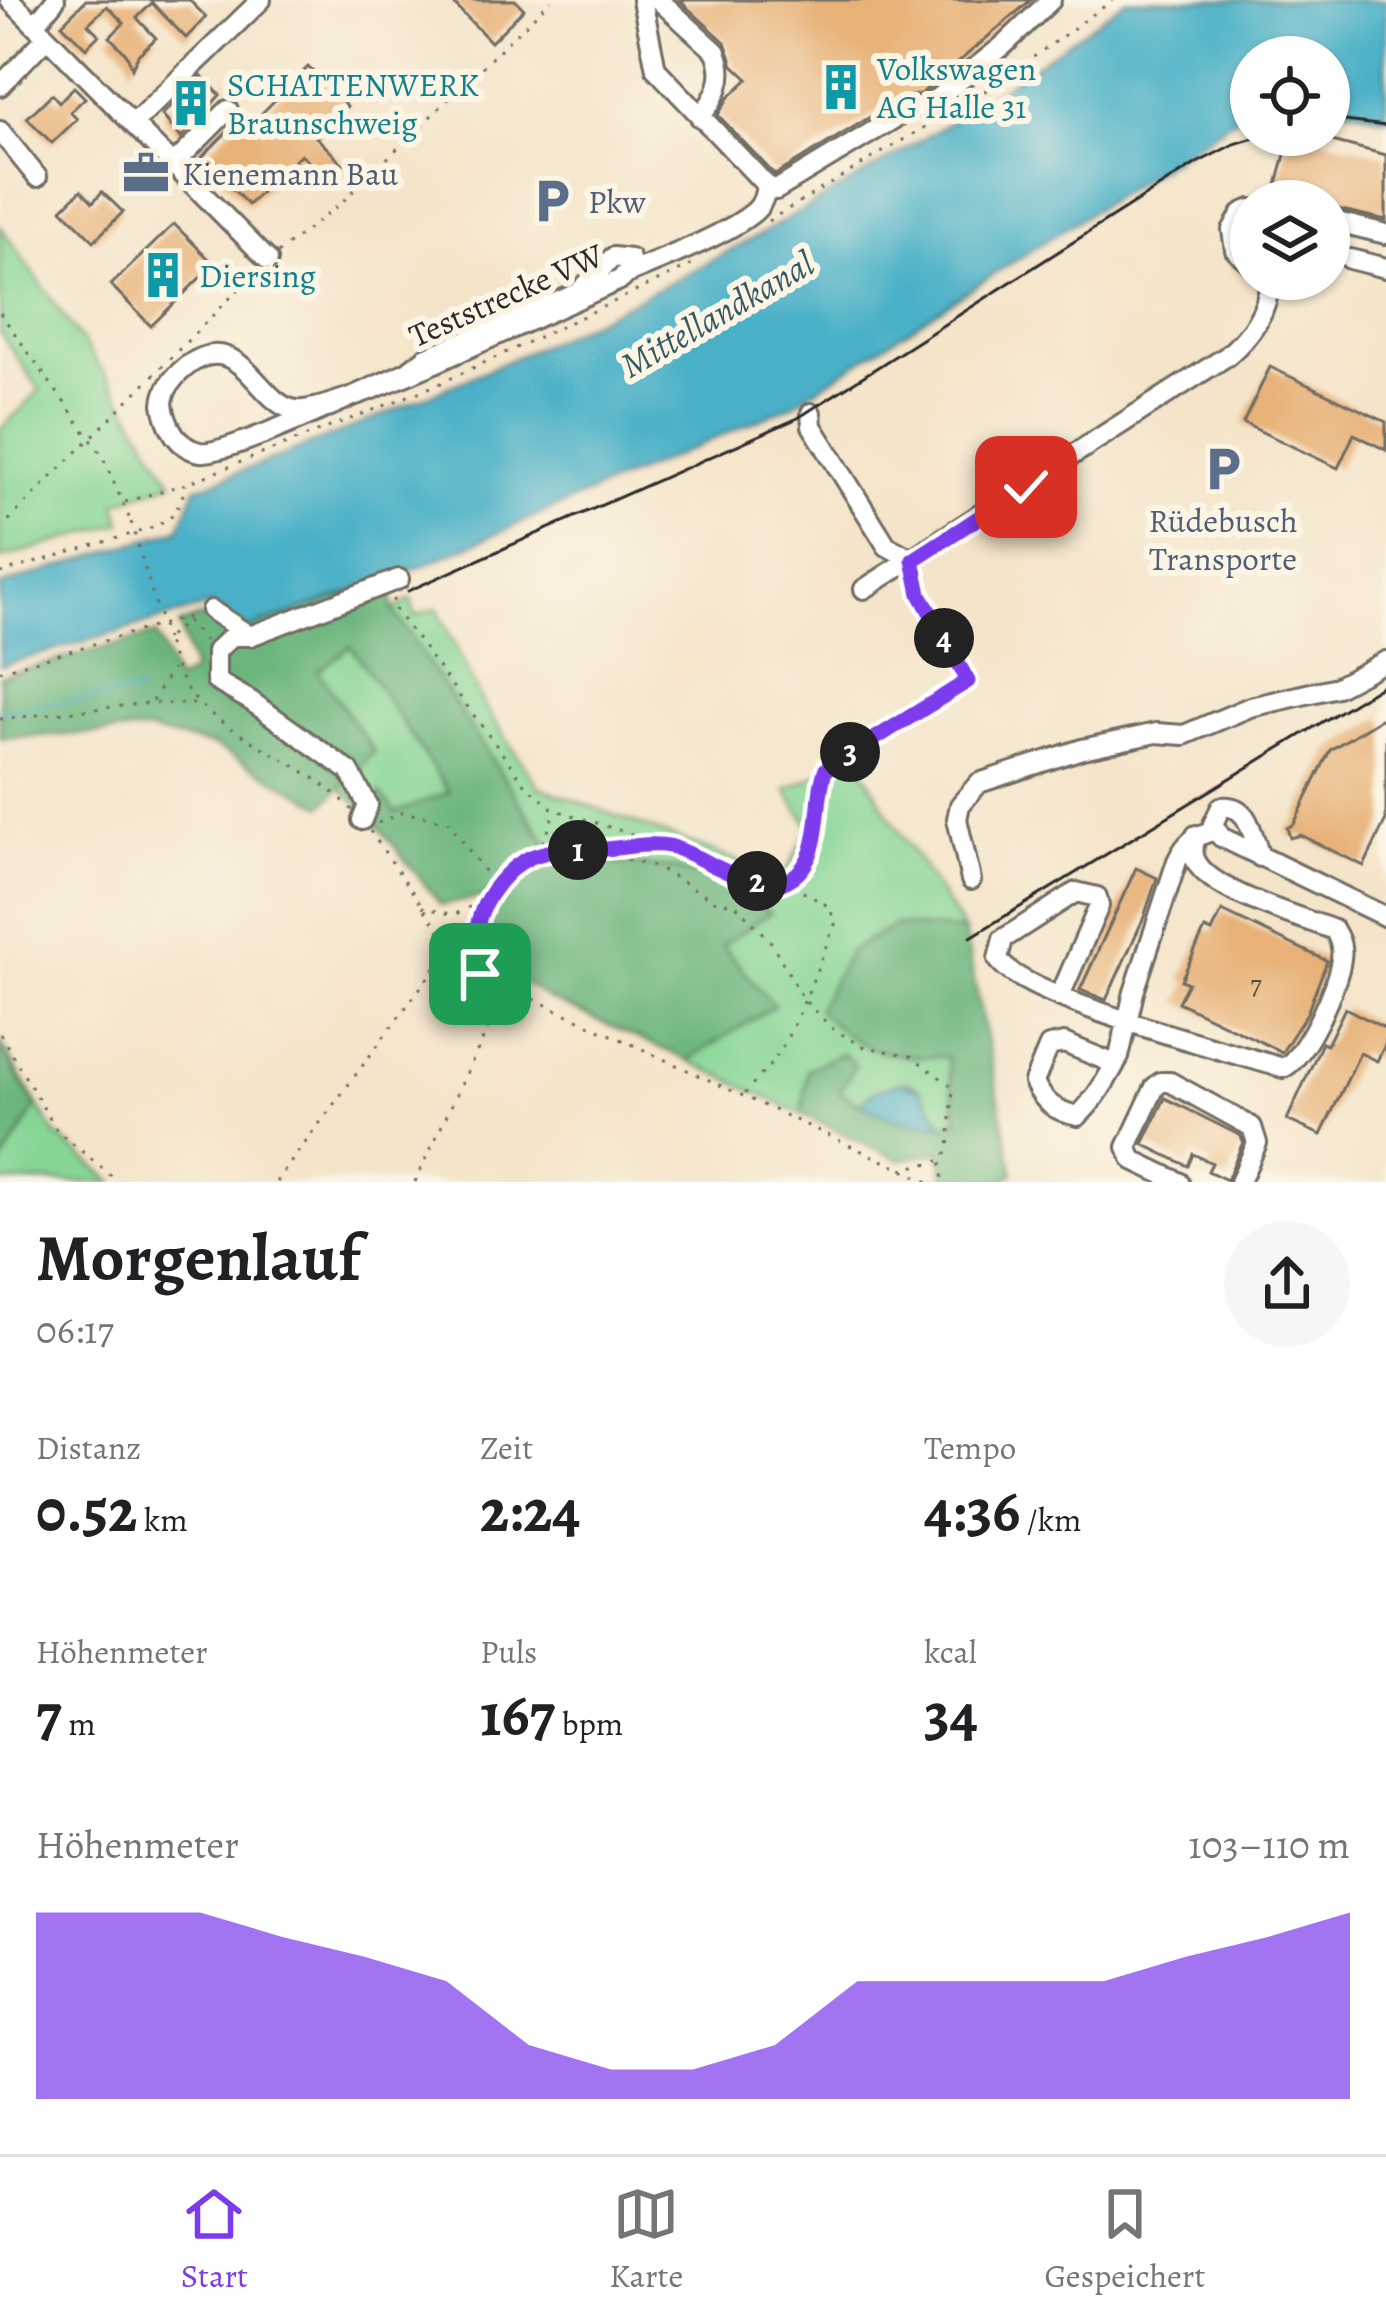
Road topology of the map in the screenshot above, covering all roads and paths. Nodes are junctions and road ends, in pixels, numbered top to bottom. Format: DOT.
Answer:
graph roads {
  1 [pos="10,0"];
  2 [pos="55,0"];
  3 [pos="261,0"];
  4 [pos="551,0"];
  5 [pos="626,0"];
  6 [pos="643,0"];
  7 [pos="659,0"];
  8 [pos="1051,0"];
  9 [pos="41,31"];
  10 [pos="693,41"];
  11 [pos="0,86"];
  12 [pos="228,110"];
  13 [pos="700,117"];
  14 [pos="134,124"];
  15 [pos="0,131"];
  16 [pos="173,165"];
  17 [pos="37,177"];
  18 [pos="766,185"];
  19 [pos="1350,227"];
  20 [pos="1386,234"];
  21 [pos="1350,259"];
  22 [pos="268,260"];
  23 [pos="1386,268"];
  24 [pos="629,272"];
  25 [pos="1267,300"];
  26 [pos="0,313"];
  27 [pos="407,372"];
  28 [pos="811,413"];
  29 [pos="90,438"];
  30 [pos="124,502"];
  31 [pos="0,529"];
  32 [pos="913,560"];
  33 [pos="0,573"];
  34 [pos="401,582"];
  35 [pos="864,589"];
  36 [pos="211,610"];
  37 [pos="250,636"];
  38 [pos="166,639"];
  39 [pos="204,641"];
  40 [pos="1386,661"];
  41 [pos="174,665"];
  42 [pos="0,671"];
  43 [pos="151,703"];
  44 [pos="200,704"];
  45 [pos="0,719"];
  46 [pos="553,808"];
  47 [pos="363,821"];
  48 [pos="1205,833"];
  49 [pos="668,846"];
  50 [pos="568,850"];
  51 [pos="536,855"];
  52 [pos="1260,856"];
  53 [pos="971,880"];
  54 [pos="785,882"];
  55 [pos="498,883"];
  56 [pos="487,898"];
  57 [pos="422,907"];
  58 [pos="1386,917"];
  59 [pos="452,946"];
  60 [pos="480,974"];
  61 [pos="508,986"];
  62 [pos="1060,996"];
  63 [pos="803,998"];
  64 [pos="1128,1020"];
  65 [pos="0,1034"];
  66 [pos="1115,1064"];
  67 [pos="744,1096"];
  68 [pos="940,1161"];
  69 [pos="902,1169"];
  70 [pos="913,1174"];
  71 [pos="119,1182"];
  72 [pos="276,1182"];
  73 [pos="415,1182"];
  74 [pos="909,1182"];
  75 [pos="928,1182"];
  76 [pos="943,1182"];
  77 [pos="1179,1182"];
  78 [pos="1240,1182"];
  1 -- 9 [label="street"];
  2 -- 9 [label="street"];
  3 -- 14 [label="street"];
  4 -- 22 [label="path"];
  5 -- 6 [label="street"];
  6 -- 10 [label="street"];
  6 -- 13 [label="street"];
  7 -- 13 [label="street"];
  8 -- 18 [label="street"];
  9 -- 11 [label="street"];
  9 -- 14 [label="street"];
  12 -- 16 [label="street"];
  13 -- 18 [label="street"];
  14 -- 16 [label="street"];
  15 -- 17 [label="street"];
  16 -- 22 [label="street"];
  18 -- 24 [label="street, Teststrecke VW"];
  19 -- 20 [label="street"];
  21 -- 23 [label="street"];
  22 -- 29 [label="path"];
  24 -- 27 [label="street, Teststrecke VW"];
  24 -- 27 [label="street, Teststrecke VW"];
  25 -- 32 [label="street"];
  26 -- 29 [label="path"];
  27 -- 27 [label="street, Teststrecke VW"];
  28 -- 32 [label="street"];
  29 -- 30 [label="path"];
  29 -- 31 [label="path"];
  30 -- 33 [label="path"];
  30 -- 38 [label="path, bridge"];
  32 -- 35 [label="street"];
  32 -- 54 [label="path"];
  34 -- 37 [label="street"];
  34 -- 46 [label="path"];
  36 -- 37 [label="street"];
  36 -- 42 [label="path"];
  37 -- 47 [label="street"];
  38 -- 39 [label="path"];
  38 -- 41 [label="path"];
  40 -- 53 [label="street"];
  41 -- 43 [label="path"];
  41 -- 44 [label="path"];
  43 -- 44 [label="path"];
  43 -- 45 [label="path"];
  44 -- 47 [label="path"];
  46 -- 49 [label="path"];
  46 -- 51 [label="path"];
  47 -- 55 [label="path"];
  47 -- 57 [label="path"];
  48 -- 52 [label="street"];
  48 -- 52 [label="street"];
  48 -- 64 [label="street"];
  48 -- 64 [label="street"];
  49 -- 50 [label="path"];
  49 -- 54 [label="path"];
  50 -- 51 [label="path"];
  50 -- 63 [label="path"];
  51 -- 55 [label="path"];
  52 -- 58 [label="street"];
  54 -- 63 [label="path"];
  55 -- 56 [label="path"];
  56 -- 57 [label="path"];
  56 -- 60 [label="path"];
  57 -- 59 [label="path"];
  59 -- 60 [label="path"];
  59 -- 72 [label="path"];
  60 -- 61 [label="path"];
  61 -- 67 [label="path"];
  61 -- 73 [label="path"];
  62 -- 62 [label="street"];
  62 -- 64 [label="street"];
  63 -- 67 [label="path"];
  63 -- 68 [label="path"];
  64 -- 66 [label="street"];
  65 -- 71 [label="path"];
  66 -- 66 [label="street"];
  67 -- 69 [label="path"];
  68 -- 69 [label="path"];
  68 -- 76 [label="path"];
  69 -- 70 [label="path"];
  70 -- 74 [label="path"];
  70 -- 75 [label="path"];
  77 -- 78 [label="street"];
}
